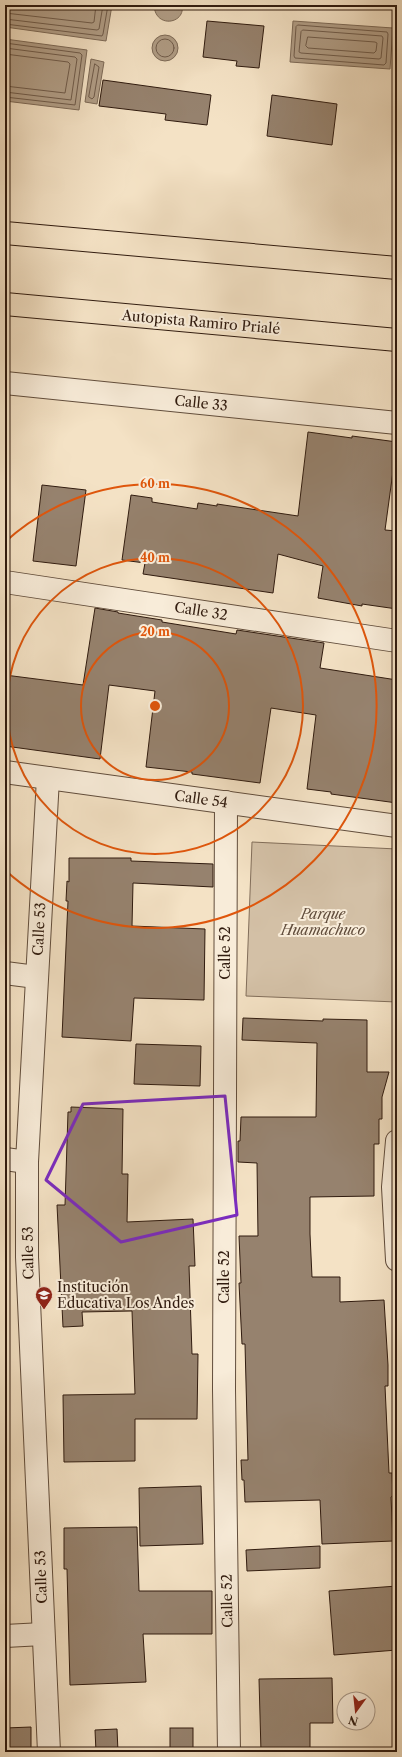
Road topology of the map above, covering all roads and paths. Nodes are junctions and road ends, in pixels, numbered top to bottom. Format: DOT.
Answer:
graph roads {
  1 [pos="5,234"];
  2 [pos="397,268"];
  3 [pos="5,304"];
  4 [pos="397,340"];
  5 [pos="5,383"];
  6 [pos="397,423"];
  7 [pos="5,582"];
  8 [pos="397,641"];
  9 [pos="5,772"];
  10 [pos="48,778"];
  11 [pos="226,802"];
  12 [pos="397,826"];
  13 [pos="5,972"];
  14 [pos="36,977"];
  15 [pos="397,1141"];
  16 [pos="5,1159"];
  17 [pos="27,1162"];
  18 [pos="397,1260"];
  19 [pos="43,1634"];
  20 [pos="5,1636"];
  21 [pos="49,1752"];
  22 [pos="229,1752"];
  1 -- 2 [label="highway"];
  3 -- 4 [label="highway, Autopista Ramiro Prialé"];
  5 -- 6 [label="street, Calle 33"];
  7 -- 8 [label="street, Calle 32"];
  9 -- 10 [label="street, Calle 54"];
  10 -- 11 [label="street, Calle 54"];
  10 -- 14 [label="street, Calle 53"];
  11 -- 12 [label="street, Calle 54"];
  11 -- 22 [label="street, Calle 52"];
  13 -- 14 [label="street"];
  14 -- 17 [label="street, Calle 53"];
  15 -- 18 [label="street"];
  16 -- 17 [label="street"];
  17 -- 19 [label="street, Calle 53"];
  19 -- 20 [label="street"];
  19 -- 21 [label="street, Calle 53"];
}
